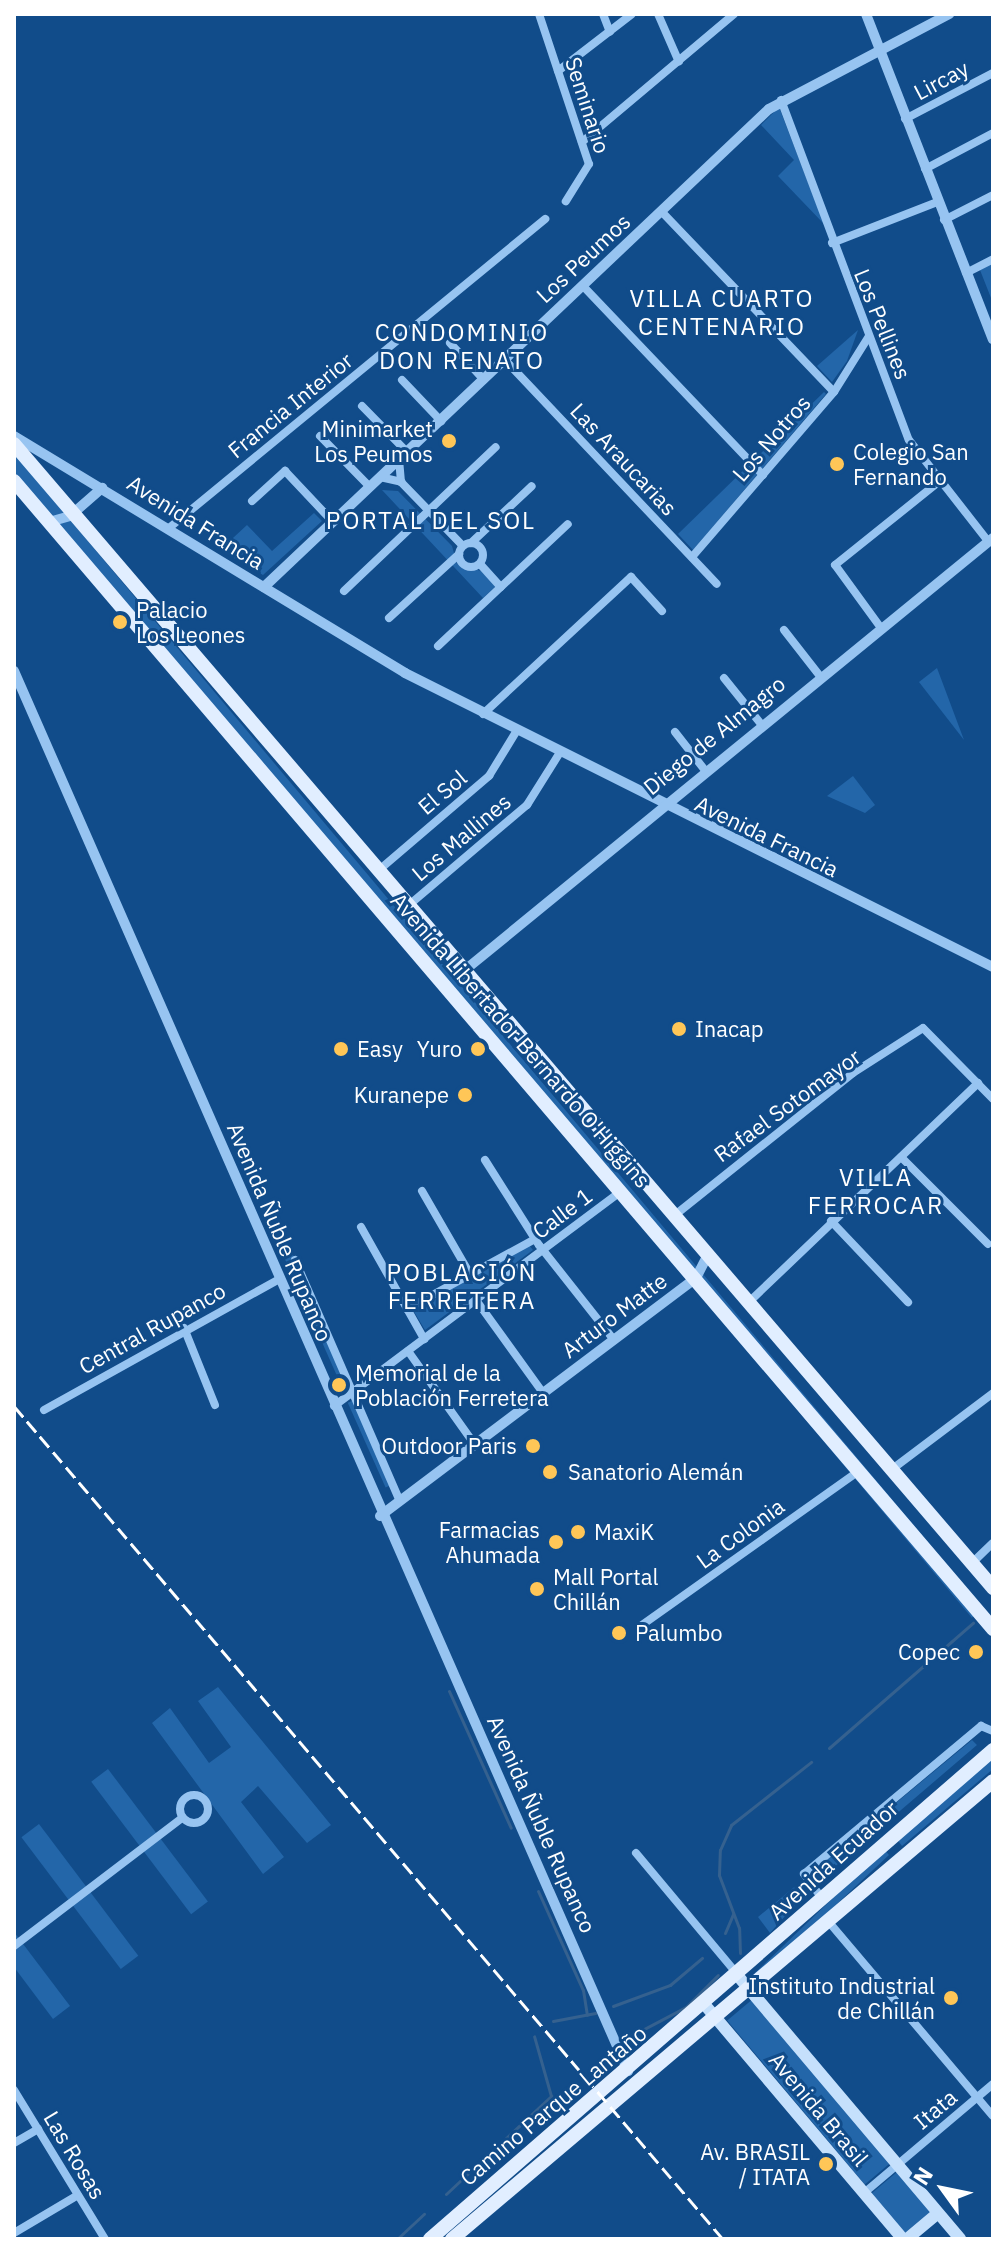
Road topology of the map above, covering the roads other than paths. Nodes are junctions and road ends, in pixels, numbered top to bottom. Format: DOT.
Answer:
graph roads {
  1 [pos="539,14"];
  2 [pos="603,14"];
  3 [pos="632,14"];
  4 [pos="658,14"];
  5 [pos="866,14"];
  6 [pos="946,15"];
  7 [pos="734,16"];
  8 [pos="610,32"];
  9 [pos="880,52"];
  10 [pos="679,62"];
  11 [pos="558,71"];
  12 [pos="993,73"];
  13 [pos="781,100"];
  14 [pos="905,119"];
  15 [pos="993,133"];
  16 [pos="582,142"];
  17 [pos="925,169"];
  18 [pos="993,195"];
  19 [pos="566,201"];
  20 [pos="937,202"];
  21 [pos="661,211"];
  22 [pos="545,219"];
  23 [pos="944,220"];
  24 [pos="832,243"];
  25 [pos="993,259"];
  26 [pos="966,273"];
  27 [pos="583,286"];
  28 [pos="869,336"];
  29 [pos="993,339"];
  30 [pos="450,343"];
  31 [pos="505,360"];
  32 [pos="402,380"];
  33 [pos="484,380"];
  34 [pos="834,392"];
  35 [pos="362,406"];
  36 [pos="441,421"];
  37 [pos="14,436"];
  38 [pos="320,436"];
  39 [pos="14,444"];
  40 [pos="496,447"];
  41 [pos="403,456"];
  42 [pos="763,475"];
  43 [pos="380,477"];
  44 [pos="14,481"];
  45 [pos="940,481"];
  46 [pos="401,482"];
  47 [pos="532,486"];
  48 [pos="370,487"];
  49 [pos="102,488"];
  50 [pos="252,501"];
  51 [pos="429,511"];
  52 [pos="74,513"];
  53 [pos="49,522"];
  54 [pos="333,522"];
  55 [pos="568,524"];
  56 [pos="169,528"];
  57 [pos="991,540"];
  58 [pos="464,548"];
  59 [pos="692,557"];
  60 [pos="480,564"];
  61 [pos="717,584"];
  62 [pos="264,587"];
  63 [pos="501,587"];
  64 [pos="344,591"];
  65 [pos="662,611"];
  66 [pos="389,618"];
  67 [pos="881,628"];
  68 [pos="784,630"];
  69 [pos="438,646"];
  70 [pos="14,671"];
  71 [pos="820,676"];
  72 [pos="724,678"];
  73 [pos="483,714"];
  74 [pos="761,724"];
  75 [pos="258,729"];
  76 [pos="516,732"];
  77 [pos="675,732"];
  78 [pos="237,742"];
  79 [pos="559,754"];
  80 [pos="704,769"];
  81 [pos="658,806"];
  82 [pos="379,870"];
  83 [pos="409,905"];
  84 [pos="993,967"];
  85 [pos="465,970"];
  86 [pos="978,1083"];
  87 [pos="993,1099"];
  88 [pos="901,1157"];
  89 [pos="485,1160"];
  90 [pos="422,1191"];
  91 [pos="621,1191"];
  92 [pos="675,1215"];
  93 [pos="831,1221"];
  94 [pos="361,1227"];
  95 [pos="685,1227"];
  96 [pos="535,1239"];
  97 [pos="666,1244"];
  98 [pos="988,1244"];
  99 [pos="543,1250"];
  100 [pos="708,1254"];
  101 [pos="295,1260"];
  102 [pos="470,1274"];
  103 [pos="696,1278"];
  104 [pos="279,1279"];
  105 [pos="476,1300"];
  106 [pos="749,1302"];
  107 [pos="908,1302"];
  108 [pos="407,1309"];
  109 [pos="184,1328"];
  110 [pos="424,1339"];
  111 [pos="614,1340"];
  112 [pos="408,1351"];
  113 [pos="352,1391"];
  114 [pos="543,1393"];
  115 [pos="993,1393"];
  116 [pos="215,1405"];
  117 [pos="334,1407"];
  118 [pos="44,1410"];
  119 [pos="475,1445"];
  120 [pos="891,1470"];
  121 [pos="859,1471"];
  122 [pos="400,1501"];
  123 [pos="380,1516"];
  124 [pos="993,1543"];
  125 [pos="971,1564"];
  126 [pos="993,1588"];
  127 [pos="642,1625"];
  128 [pos="993,1629"];
  129 [pos="993,1731"];
  130 [pos="993,1750"];
  131 [pos="993,1781"];
  132 [pos="182,1818"];
  133 [pos="636,1853"];
  134 [pos="821,1897"];
  135 [pos="828,1921"];
  136 [pos="14,1946"];
  137 [pos="738,1976"];
  138 [pos="751,1991"];
  139 [pos="705,2005"];
  140 [pos="717,2019"];
  141 [pos="628,2071"];
  142 [pos="993,2084"];
  143 [pos="14,2090"];
  144 [pos="978,2097"];
  145 [pos="993,2116"];
  146 [pos="38,2129"];
  147 [pos="14,2143"];
  148 [pos="898,2165"];
  149 [pos="864,2193"];
  150 [pos="78,2195"];
  151 [pos="938,2213"];
  152 [pos="14,2233"];
  153 [pos="449,2234"];
  154 [pos="105,2239"];
  155 [pos="430,2239"];
  156 [pos="905,2239"];
  157 [pos="960,2239"];
  1 -- 11 [label="street, Seminario"];
  2 -- 8 [label="street"];
  3 -- 8 [label="street"];
  4 -- 10 [label="street"];
  5 -- 9 [label="street"];
  6 -- 9 [label="street, Los Peumos"];
  7 -- 10 [label="street"];
  8 -- 11 [label="street"];
  9 -- 13 [label="street, Los Peumos"];
  9 -- 14 [label="street"];
  10 -- 16 [label="street"];
  11 -- 16 [label="street, Seminario"];
  12 -- 14 [label="street, Lircay"];
  13 -- 21 [label="street, Los Peumos"];
  13 -- 24 [label="street, Los Pellines"];
  14 -- 17 [label="street"];
  15 -- 17 [label="street"];
  16 -- 19 [label="street, Seminario"];
  17 -- 20 [label="street"];
  18 -- 23 [label="street"];
  20 -- 23 [label="street"];
  20 -- 24 [label="street"];
  21 -- 27 [label="street, Los Peumos"];
  21 -- 34 [label="street"];
  22 -- 56 [label="street, Francia Interior"];
  23 -- 26 [label="street"];
  24 -- 28 [label="street, Los Pellines"];
  25 -- 26 [label="street"];
  26 -- 29 [label="street"];
  27 -- 31 [label="street, Los Peumos"];
  27 -- 42 [label="street"];
  28 -- 34 [label="street, Los Notros"];
  28 -- 45 [label="street, Los Pellines"];
  30 -- 33 [label="street"];
  31 -- 33 [label="street, Los Peumos"];
  31 -- 59 [label="street, Las Araucarias"];
  32 -- 36 [label="street"];
  33 -- 36 [label="street, Los Peumos"];
  34 -- 42 [label="street, Los Notros"];
  35 -- 41 [label="street"];
  36 -- 41 [label="street, Los Peumos"];
  37 -- 49 [label="street, Avenida Francia"];
  38 -- 48 [label="street"];
  39 -- 52 [label="main road, Avenida Libertador Bernardo O'Higgins"];
  40 -- 51 [label="street"];
  41 -- 43 [label="street, Los Peumos"];
  41 -- 46 [label="street"];
  42 -- 59 [label="street, Los Notros"];
  43 -- 46 [label="street"];
  43 -- 48 [label="street, Los Peumos"];
  44 -- 53 [label="main road, Avenida Libertador Bernardo O'Higgins"];
  45 -- 57 [label="street, Los Pellines"];
  45 -- 67 [label="street"];
  46 -- 51 [label="street"];
  47 -- 58 [label="street"];
  48 -- 54 [label="street, Los Peumos"];
  49 -- 52 [label="street"];
  49 -- 56 [label="street, Avenida Francia"];
  50 -- 54 [label="street"];
  51 -- 58 [label="street"];
  51 -- 64 [label="street"];
  52 -- 53 [label="street"];
  52 -- 75 [label="main road, Avenida Libertador Bernardo O'Higgins"];
  53 -- 78 [label="main road, Avenida Libertador Bernardo O'Higgins"];
  54 -- 62 [label="street, Los Peumos"];
  55 -- 63 [label="street"];
  56 -- 62 [label="street, Avenida Francia"];
  57 -- 67 [label="street, Diego de Almagro"];
  58 -- 60 [label="street"];
  58 -- 60 [label="street"];
  58 -- 66 [label="street"];
  59 -- 61 [label="street, Las Araucarias"];
  60 -- 63 [label="street"];
  62 -- 73 [label="street, Avenida Francia"];
  63 -- 69 [label="street"];
  65 -- 73 [label="street"];
  67 -- 71 [label="street, Diego de Almagro"];
  68 -- 71 [label="street"];
  70 -- 104 [label="street, Avenida Ñuble Rupanco"];
  71 -- 74 [label="street, Diego de Almagro"];
  72 -- 74 [label="street"];
  73 -- 76 [label="street, Avenida Francia"];
  74 -- 80 [label="street, Diego de Almagro"];
  75 -- 78 [label="main road"];
  75 -- 82 [label="main road, Avenida Libertador Bernardo O'Higgins"];
  76 -- 79 [label="street, Avenida Francia"];
  76 -- 82 [label="street, El Sol"];
  77 -- 80 [label="street"];
  78 -- 91 [label="main road, Avenida Libertador Bernardo O'Higgins"];
  79 -- 81 [label="street, Avenida Francia"];
  79 -- 83 [label="street, Los Mallines"];
  80 -- 81 [label="street, Diego de Almagro"];
  81 -- 84 [label="street, Avenida Francia"];
  81 -- 85 [label="street, Diego de Almagro"];
  82 -- 83 [label="main road, Avenida Libertador Bernardo O'Higgins"];
  83 -- 85 [label="main road, Avenida Libertador Bernardo O'Higgins"];
  85 -- 92 [label="main road, Avenida Libertador Bernardo O'Higgins"];
  86 -- 87 [label="street"];
  86 -- 88 [label="street"];
  86 -- 92 [label="street, Rafael Sotomayor"];
  88 -- 93 [label="street"];
  88 -- 98 [label="street"];
  89 -- 96 [label="street"];
  90 -- 102 [label="street"];
  91 -- 97 [label="main road, Avenida Libertador Bernardo O'Higgins"];
  91 -- 99 [label="street, Calle 1"];
  92 -- 95 [label="main road, Avenida Libertador Bernardo O'Higgins"];
  93 -- 106 [label="street"];
  93 -- 107 [label="street"];
  94 -- 108 [label="street"];
  95 -- 97 [label="main road"];
  95 -- 100 [label="main road, Avenida Libertador Bernardo O'Higgins"];
  96 -- 99 [label="street"];
  96 -- 102 [label="street, Calle 1"];
  97 -- 103 [label="main road, Avenida Libertador Bernardo O'Higgins"];
  99 -- 105 [label="street, Calle 1"];
  99 -- 111 [label="street"];
  100 -- 103 [label="street, Arturo Matte"];
  100 -- 106 [label="main road, Avenida Libertador Bernardo O'Higgins"];
  101 -- 113 [label="street, Avenida Ñuble Rupanco"];
  102 -- 108 [label="street, Calle 1"];
  103 -- 111 [label="street, Arturo Matte"];
  103 -- 121 [label="main road, Avenida Libertador Bernardo O'Higgins"];
  104 -- 109 [label="street, Central Rupanco"];
  104 -- 117 [label="street, Avenida Ñuble Rupanco"];
  105 -- 110 [label="street, Calle 1"];
  105 -- 114 [label="street"];
  106 -- 120 [label="main road, Avenida Libertador Bernardo O'Higgins"];
  108 -- 110 [label="street"];
  109 -- 116 [label="street"];
  109 -- 118 [label="street, Central Rupanco"];
  110 -- 112 [label="street, Calle 1"];
  111 -- 114 [label="street, Arturo Matte"];
  112 -- 113 [label="street, Calle 1"];
  112 -- 119 [label="street"];
  113 -- 117 [label="street, Calle 1"];
  113 -- 122 [label="street, Avenida Ñuble Rupanco"];
  114 -- 119 [label="street, Arturo Matte"];
  115 -- 120 [label="street"];
  117 -- 123 [label="street, Avenida Ñuble Rupanco"];
  119 -- 122 [label="street, Arturo Matte"];
  120 -- 125 [label="main road, Avenida Libertador Bernardo O'Higgins"];
  121 -- 127 [label="street, La Colonia"];
  121 -- 128 [label="main road, Avenida Libertador Bernardo O'Higgins"];
  122 -- 123 [label="street, Arturo Matte"];
  123 -- 141 [label="street, Avenida Ñuble Rupanco"];
  124 -- 125 [label="street"];
  125 -- 126 [label="main road, Avenida Libertador Bernardo O'Higgins"];
  129 -- 134 [label="street"];
  130 -- 134 [label="main road, Avenida Ecuador"];
  131 -- 135 [label="main road, Avenida Ecuador"];
  132 -- 136 [label="street"];
  133 -- 137 [label="street"];
  134 -- 137 [label="main road, Avenida Ecuador"];
  135 -- 138 [label="main road, Avenida Ecuador"];
  135 -- 144 [label="street"];
  137 -- 138 [label="main road, Avenida Brasil"];
  137 -- 139 [label="main road, Avenida Ecuador"];
  138 -- 140 [label="main road, Avenida Ecuador"];
  138 -- 148 [label="main road, Avenida Brasil"];
  139 -- 140 [label="main road, Avenida Brasil"];
  139 -- 141 [label="main road, Camino Parque Lantaño"];
  140 -- 149 [label="main road, Avenida Brasil"];
  140 -- 153 [label="main road, Camino Parque Lantaño"];
  141 -- 153 [label="main road, Camino Parque Lantaño"];
  142 -- 144 [label="street, Itata"];
  143 -- 146 [label="street, Las Rosas"];
  144 -- 145 [label="street"];
  144 -- 148 [label="street, Itata"];
  146 -- 147 [label="street"];
  146 -- 150 [label="street, Las Rosas"];
  148 -- 149 [label="street, Itata"];
  148 -- 151 [label="main road, Avenida Brasil"];
  149 -- 156 [label="main road, Avenida Brasil"];
  150 -- 152 [label="street"];
  150 -- 154 [label="street, Las Rosas"];
  151 -- 156 [label="main road"];
  151 -- 157 [label="main road, Avenida Brasil"];
  153 -- 155 [label="main road, Camino Parque Lantaño"];
}
